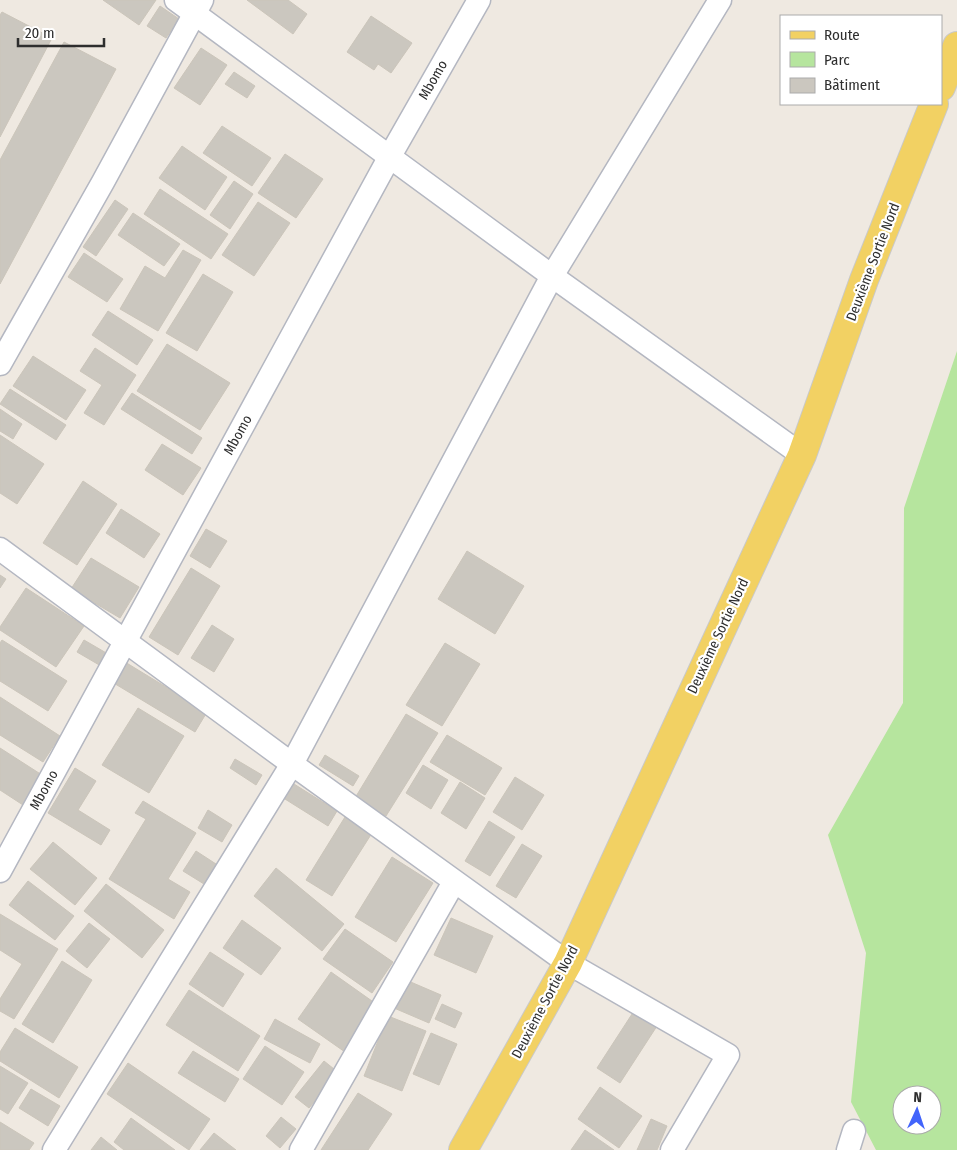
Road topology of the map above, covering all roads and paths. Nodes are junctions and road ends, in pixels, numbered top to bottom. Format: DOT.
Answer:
graph roads {
  1 [pos="176,0"];
  2 [pos="479,0"];
  3 [pos="720,0"];
  4 [pos="198,7"];
  5 [pos="957,46"];
  6 [pos="942,84"];
  7 [pos="934,105"];
  8 [pos="390,156"];
  9 [pos="552,276"];
  10 [pos="0,364"];
  11 [pos="802,455"];
  12 [pos="0,549"];
  13 [pos="126,640"];
  14 [pos="292,764"];
  15 [pos="0,871"];
  16 [pos="454,882"];
  17 [pos="568,963"];
  18 [pos="54,1150"];
  19 [pos="301,1150"];
  20 [pos="463,1150"];
  21 [pos="672,1150"];
  1 -- 4 [label="street"];
  2 -- 8 [label="street, Mbomo"];
  3 -- 9 [label="street"];
  4 -- 8 [label="street"];
  4 -- 10 [label="street"];
  5 -- 6 [label="main road"];
  7 -- 11 [label="main road, Deuxième Sortie Nord"];
  8 -- 9 [label="street"];
  8 -- 13 [label="street, Mbomo"];
  9 -- 11 [label="street"];
  9 -- 14 [label="street"];
  11 -- 17 [label="main road, Deuxième Sortie Nord"];
  12 -- 13 [label="street"];
  13 -- 14 [label="street"];
  13 -- 15 [label="street, Mbomo"];
  14 -- 16 [label="street"];
  14 -- 18 [label="street"];
  16 -- 17 [label="street"];
  16 -- 19 [label="street"];
  17 -- 20 [label="main road, Deuxième Sortie Nord"];
  17 -- 21 [label="street"];
}
